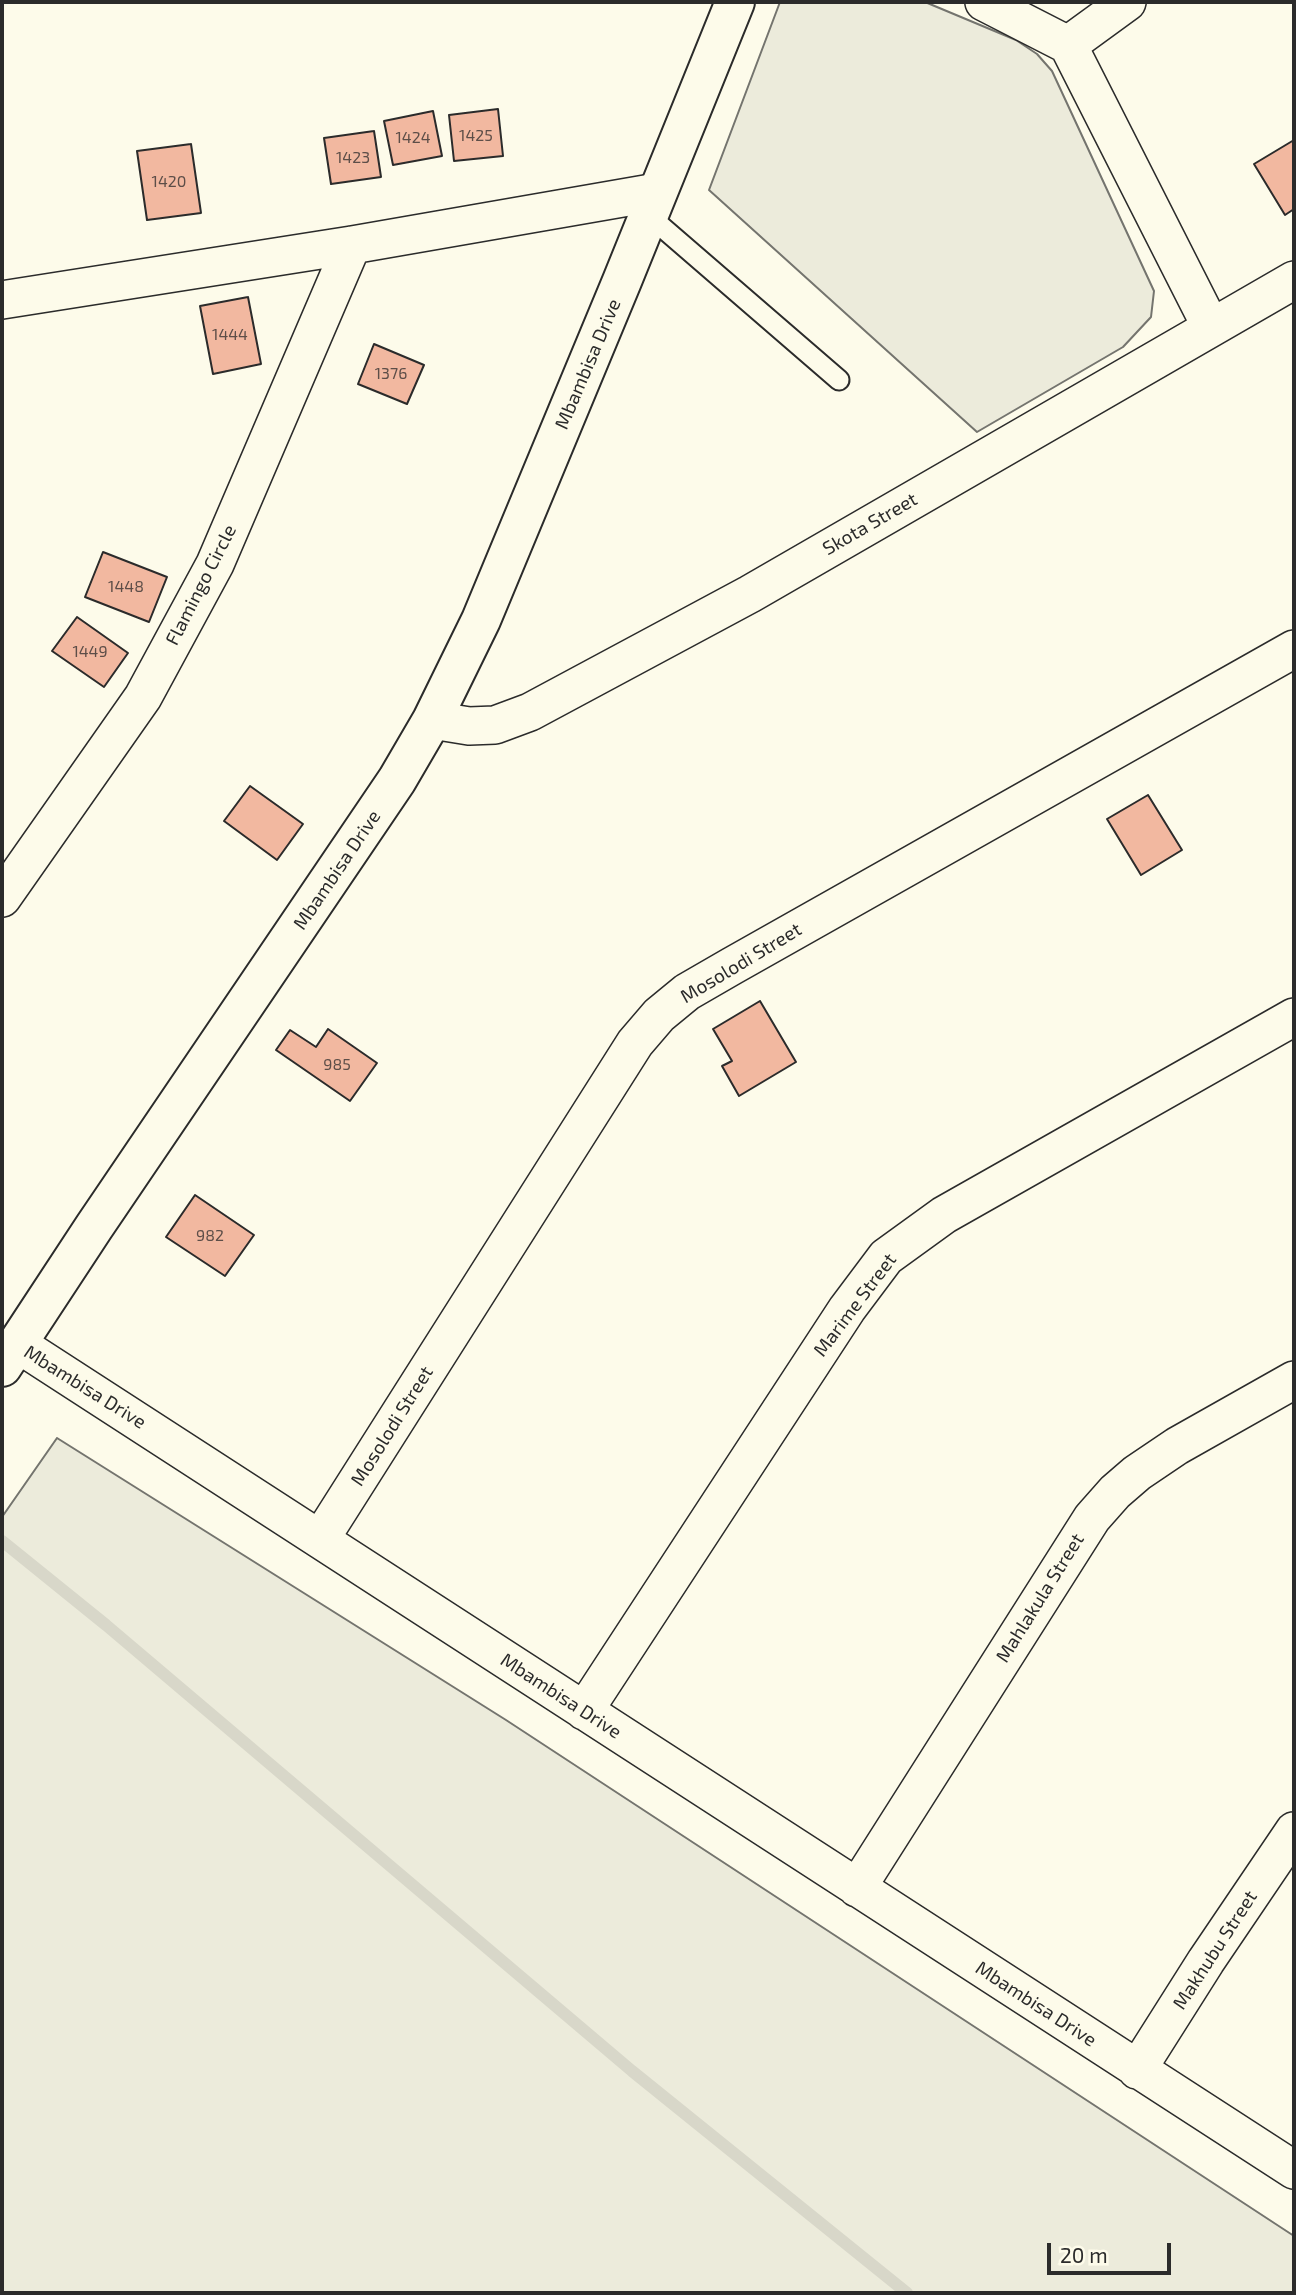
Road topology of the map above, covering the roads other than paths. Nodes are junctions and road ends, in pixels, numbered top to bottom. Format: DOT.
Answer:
graph roads {
  1 [pos="735,2"];
  2 [pos="984,2"];
  3 [pos="1127,2"];
  4 [pos="1068,46"];
  5 [pos="652,204"];
  6 [pos="352,245"];
  7 [pos="1294,280"];
  8 [pos="2,300"];
  9 [pos="1211,327"];
  10 [pos="839,380"];
  11 [pos="1294,649"];
  12 [pos="432,720"];
  13 [pos="2,898"];
  14 [pos="1294,1017"];
  15 [pos="10,1356"];
  16 [pos="1294,1380"];
  17 [pos="321,1538"];
  18 [pos="583,1711"];
  19 [pos="1294,1830"];
  20 [pos="857,1888"];
  21 [pos="1137,2070"];
  22 [pos="1294,2170"];
  1 -- 5 [label="street, Mbambisa Drive"];
  2 -- 4 [label="street"];
  3 -- 4 [label="street"];
  4 -- 9 [label="street"];
  5 -- 6 [label="street"];
  5 -- 10 [label="lane"];
  5 -- 12 [label="street, Mbambisa Drive"];
  6 -- 8 [label="street"];
  6 -- 13 [label="street, Flamingo Circle"];
  7 -- 9 [label="street, Skota Street"];
  9 -- 12 [label="street, Skota Street"];
  11 -- 17 [label="street, Mosolodi Street"];
  12 -- 15 [label="street, Mbambisa Drive"];
  14 -- 18 [label="street, Marime Street"];
  15 -- 17 [label="street, Mbambisa Drive"];
  16 -- 20 [label="street, Mahlakula Street"];
  17 -- 18 [label="street, Mbambisa Drive"];
  18 -- 20 [label="street, Mbambisa Drive"];
  19 -- 21 [label="street, Makhubu Street"];
  20 -- 21 [label="street, Mbambisa Drive"];
  21 -- 22 [label="street, Mbambisa Drive"];
}
